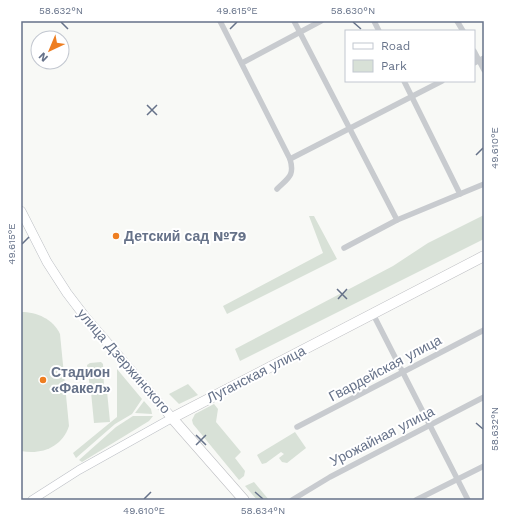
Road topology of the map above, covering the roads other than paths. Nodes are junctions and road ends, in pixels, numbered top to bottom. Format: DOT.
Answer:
graph roads {
  1 [pos="220,21"];
  2 [pos="294,21"];
  3 [pos="321,21"];
  4 [pos="374,21"];
  5 [pos="457,21"];
  6 [pos="378,30"];
  7 [pos="462,30"];
  8 [pos="300,32"];
  9 [pos="479,60"];
  10 [pos="242,63"];
  11 [pos="484,70"];
  12 [pos="404,82"];
  13 [pos="440,82"];
  14 [pos="412,97"];
  15 [pos="349,128"];
  16 [pos="290,159"];
  17 [pos="484,184"];
  18 [pos="278,189"];
  19 [pos="460,194"];
  20 [pos="21,211"];
  21 [pos="397,220"];
  22 [pos="344,248"];
  23 [pos="484,256"];
  24 [pos="373,314"];
  25 [pos="484,330"];
  26 [pos="403,372"];
  27 [pos="484,397"];
  28 [pos="172,418"];
  29 [pos="430,425"];
  30 [pos="297,427"];
  31 [pos="484,466"];
  32 [pos="458,479"];
  33 [pos="32,500"];
  34 [pos="244,500"];
  35 [pos="292,500"];
  36 [pos="416,500"];
  37 [pos="468,500"];
  1 -- 10 [label="street"];
  2 -- 8 [label="street"];
  3 -- 8 [label="street"];
  4 -- 6 [label="street"];
  5 -- 7 [label="street"];
  8 -- 10 [label="street"];
  8 -- 15 [label="street"];
  9 -- 11 [label="street"];
  10 -- 16 [label="street"];
  12 -- 14 [label="street"];
  13 -- 14 [label="street"];
  14 -- 15 [label="street"];
  14 -- 19 [label="street"];
  15 -- 16 [label="street"];
  15 -- 21 [label="street"];
  16 -- 18 [label="street"];
  17 -- 19 [label="street"];
  19 -- 21 [label="street"];
  20 -- 28 [label="main road, улица Дзержинского"];
  21 -- 22 [label="street"];
  23 -- 24 [label="highway, Луганская улица"];
  24 -- 26 [label="street"];
  24 -- 28 [label="highway, Луганская улица"];
  25 -- 26 [label="street, Гвардейская улица"];
  26 -- 29 [label="street"];
  26 -- 30 [label="street, Гвардейская улица"];
  27 -- 29 [label="street, Урожайная улица"];
  28 -- 33 [label="main road, Луганская улица"];
  28 -- 34 [label="highway, улица Дзержинского"];
  29 -- 32 [label="street"];
  29 -- 35 [label="street, Урожайная улица"];
  31 -- 32 [label="street"];
  32 -- 36 [label="street"];
  32 -- 37 [label="street"];
}
